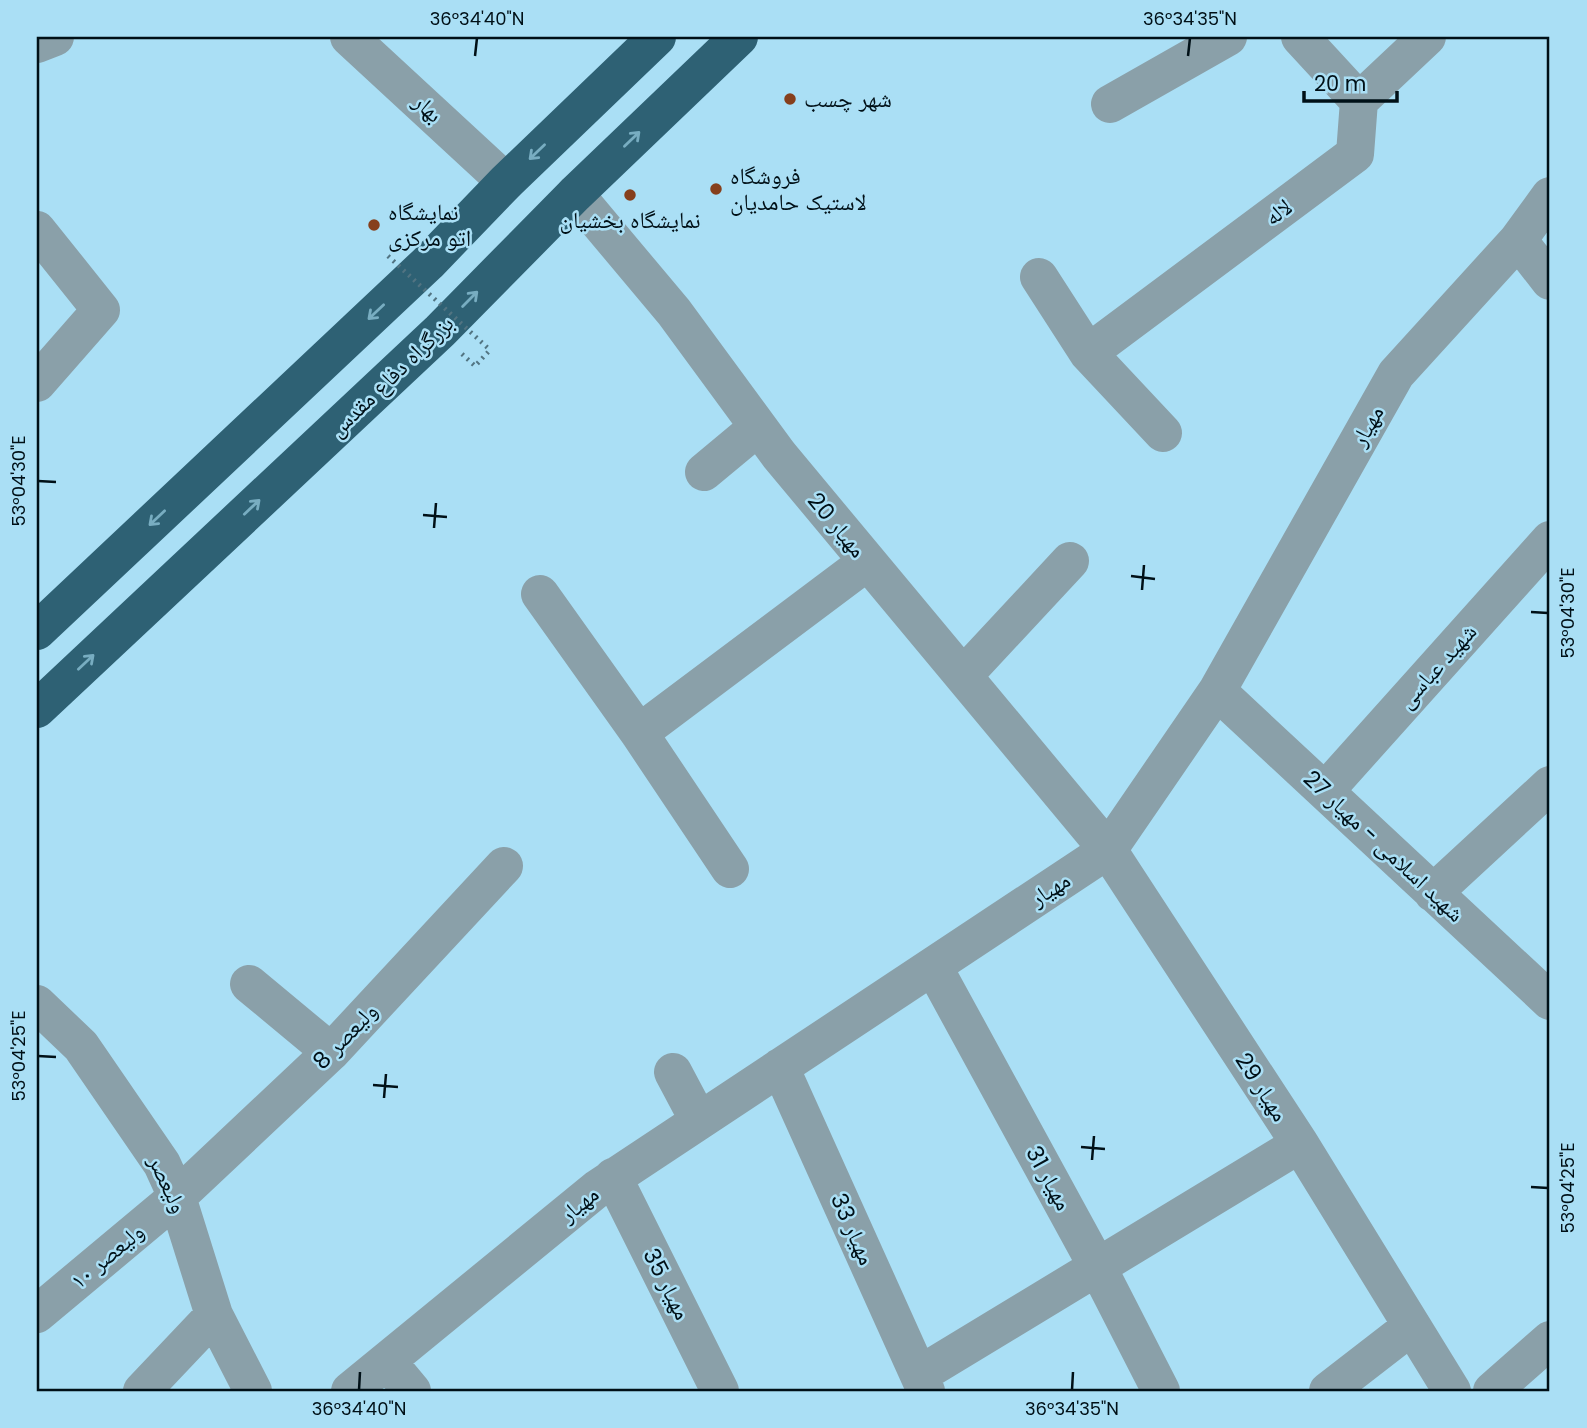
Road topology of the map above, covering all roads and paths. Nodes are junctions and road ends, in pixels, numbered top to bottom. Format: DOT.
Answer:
graph roads {
  1 [pos="55,37"];
  2 [pos="349,37"];
  3 [pos="657,37"];
  4 [pos="739,37"];
  5 [pos="1228,37"];
  6 [pos="1300,37"];
  7 [pos="1427,37"];
  8 [pos="37,44"];
  9 [pos="1359,101"];
  10 [pos="1110,104"];
  11 [pos="506,181"];
  12 [pos="575,194"];
  13 [pos="1550,195"];
  14 [pos="37,230"];
  15 [pos="1518,240"];
  16 [pos="388,257"];
  17 [pos="1039,276"];
  18 [pos="1550,281"];
  19 [pos="1088,353"];
  20 [pos="475,366"];
  21 [pos="37,383"];
  22 [pos="758,427"];
  23 [pos="1163,433"];
  24 [pos="704,472"];
  25 [pos="1550,540"];
  26 [pos="1070,561"];
  27 [pos="867,562"];
  28 [pos="540,594"];
  29 [pos="37,631"];
  30 [pos="963,676"];
  31 [pos="1217,691"];
  32 [pos="37,709"];
  33 [pos="639,733"];
  34 [pos="1550,785"];
  35 [pos="1325,791"];
  36 [pos="1108,850"];
  37 [pos="504,866"];
  38 [pos="730,869"];
  39 [pos="1433,893"];
  40 [pos="933,966"];
  41 [pos="249,984"];
  42 [pos="1550,1001"];
  43 [pos="37,1004"];
  44 [pos="331,1052"];
  45 [pos="780,1067"];
  46 [pos="673,1072"];
  47 [pos="699,1121"];
  48 [pos="1300,1144"];
  49 [pos="613,1177"];
  50 [pos="177,1197"];
  51 [pos="1098,1268"];
  52 [pos="37,1314"];
  53 [pos="214,1315"];
  54 [pos="1412,1326"];
  55 [pos="1550,1340"];
  56 [pos="387,1361"];
  57 [pos="923,1383"];
  58 [pos="142,1391"];
  59 [pos="253,1391"];
  60 [pos="350,1391"];
  61 [pos="412,1391"];
  62 [pos="720,1391"];
  63 [pos="1161,1391"];
  64 [pos="1328,1391"];
  65 [pos="1452,1391"];
  66 [pos="1492,1391"];
  1 -- 8 [label="street"];
  2 -- 11 [label="street, بهار"];
  3 -- 11 [label="highway, one-way"];
  12 -- 4 [label="highway, بزرگراه دفاع مقدس, one-way"];
  5 -- 10 [label="street"];
  6 -- 9 [label="street"];
  7 -- 9 [label="street"];
  9 -- 19 [label="street, لاله"];
  11 -- 29 [label="highway, one-way"];
  12 -- 22 [label="street, مهیار 20"];
  32 -- 12 [label="highway, بزرگراه دفاع مقدس, one-way"];
  13 -- 15 [label="street, مهیار"];
  14 -- 21 [label="street"];
  15 -- 18 [label="street"];
  15 -- 31 [label="street, مهیار"];
  16 -- 20 [label="path, bridge"];
  17 -- 19 [label="street"];
  19 -- 23 [label="street"];
  22 -- 24 [label="street"];
  22 -- 27 [label="street, مهیار 20"];
  25 -- 35 [label="street, شهید عباسی"];
  26 -- 30 [label="street"];
  27 -- 30 [label="street, مهیار 20"];
  27 -- 33 [label="street"];
  28 -- 33 [label="street"];
  30 -- 36 [label="street, مهیار 20"];
  31 -- 35 [label="street, شهید اسلامی - مهیار 27"];
  31 -- 36 [label="street, مهیار"];
  33 -- 38 [label="street"];
  34 -- 39 [label="street"];
  35 -- 39 [label="street, شهید اسلامی - مهیار 27"];
  36 -- 40 [label="street, مهیار"];
  36 -- 48 [label="street, مهیار 29"];
  37 -- 44 [label="street, ولیعصر 8"];
  39 -- 42 [label="street, شهید اسلامی - مهیار 27"];
  40 -- 45 [label="street, مهیار"];
  40 -- 51 [label="street, مهیار 31"];
  41 -- 44 [label="street"];
  43 -- 50 [label="street, ولیعصر"];
  44 -- 50 [label="street, ولیعصر 8"];
  45 -- 47 [label="street, مهیار"];
  45 -- 57 [label="street, مهیار 33"];
  46 -- 47 [label="street"];
  47 -- 49 [label="street, مهیار"];
  48 -- 51 [label="street"];
  48 -- 54 [label="street, مهیار 29"];
  49 -- 56 [label="street, مهیار"];
  49 -- 62 [label="street, مهیار 35"];
  50 -- 52 [label="street, ولیعصر ۱۰"];
  50 -- 53 [label="street, ولیعصر"];
  51 -- 57 [label="street"];
  51 -- 63 [label="street, مهیار 31"];
  53 -- 58 [label="street"];
  53 -- 59 [label="street, ولیعصر"];
  54 -- 64 [label="street"];
  54 -- 65 [label="street, مهیار 29"];
  55 -- 66 [label="street"];
  56 -- 60 [label="street, مهیار"];
  56 -- 61 [label="street"];
}
